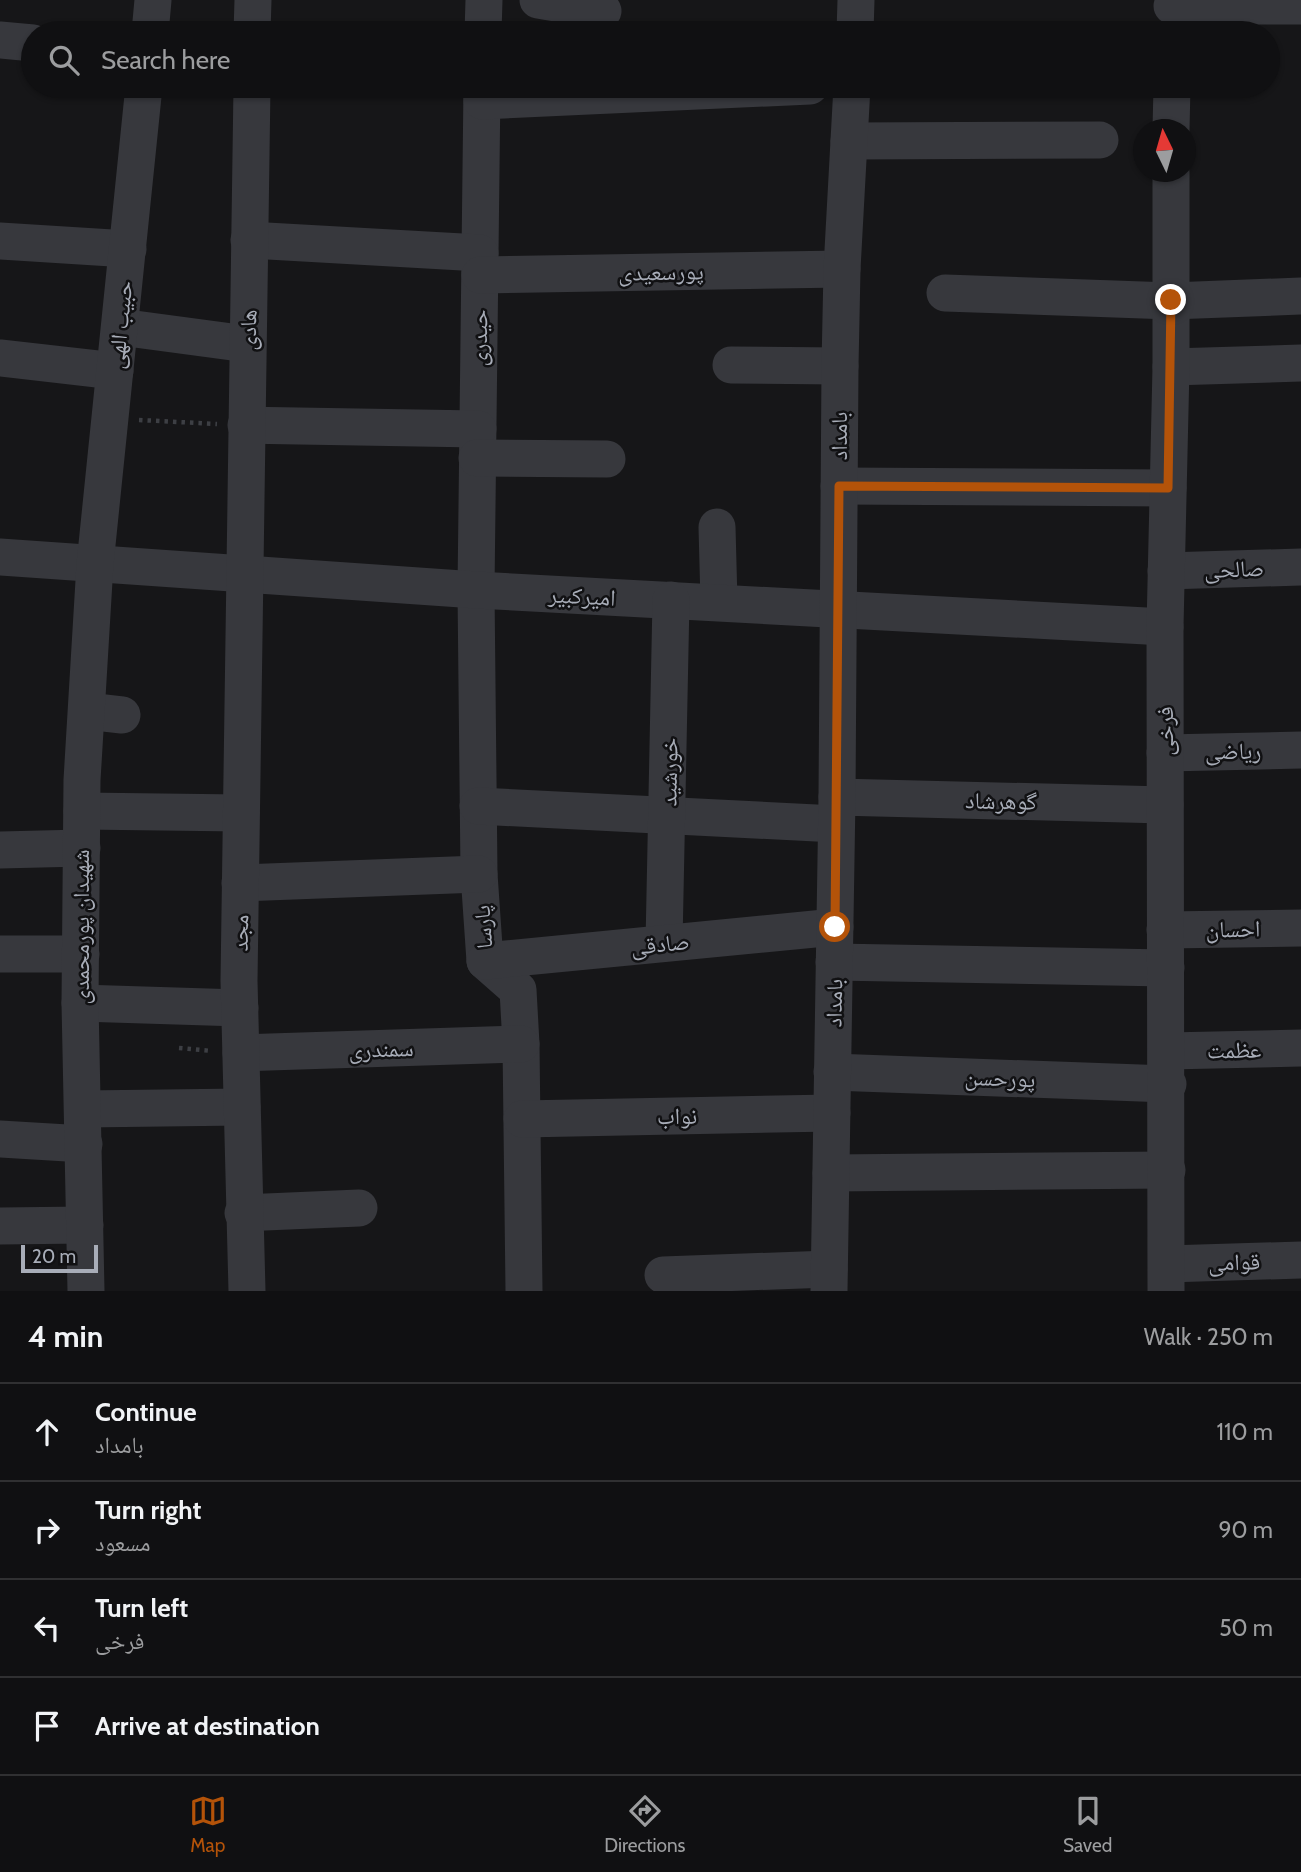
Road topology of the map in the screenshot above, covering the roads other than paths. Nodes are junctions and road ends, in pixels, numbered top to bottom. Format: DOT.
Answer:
graph roads {
  1 [pos="153,0"];
  2 [pos="253,0"];
  3 [pos="484,0"];
  4 [pos="538,0"];
  5 [pos="856,0"];
  6 [pos="1301,6"];
  7 [pos="603,11"];
  8 [pos="1172,13"];
  9 [pos="151,21"];
  10 [pos="252,21"];
  11 [pos="483,21"];
  12 [pos="855,21"];
  13 [pos="0,40"];
  14 [pos="21,42"];
  15 [pos="143,98"];
  16 [pos="252,98"];
  17 [pos="482,98"];
  18 [pos="851,98"];
  19 [pos="1172,98"];
  20 [pos="1171,119"];
  21 [pos="1100,140"];
  22 [pos="849,141"];
  23 [pos="1171,182"];
  24 [pos="249,240"];
  25 [pos="0,241"];
  26 [pos="128,249"];
  27 [pos="480,264"];
  28 [pos="842,269"];
  29 [pos="945,293"];
  30 [pos="1301,296"];
  31 [pos="1171,300"];
  32 [pos="120,327"];
  33 [pos="247,344"];
  34 [pos="0,358"];
  35 [pos="1301,363"];
  36 [pos="731,365"];
  37 [pos="839,366"];
  38 [pos="1171,367"];
  39 [pos="115,371"];
  40 [pos="246,425"];
  41 [pos="478,444"];
  42 [pos="607,459"];
  43 [pos="839,486"];
  44 [pos="1168,488"];
  45 [pos="717,527"];
  46 [pos="0,557"];
  47 [pos="95,564"];
  48 [pos="1301,567"];
  49 [pos="1166,571"];
  50 [pos="244,574"];
  51 [pos="476,590"];
  52 [pos="671,600"];
  53 [pos="719,602"];
  54 [pos="839,609"];
  55 [pos="1165,626"];
  56 [pos="87,711"];
  57 [pos="122,715"];
  58 [pos="1301,750"];
  59 [pos="1165,753"];
  60 [pos="1165,805"];
  61 [pos="478,806"];
  62 [pos="836,810"];
  63 [pos="82,811"];
  64 [pos="241,813"];
  65 [pos="668,816"];
  66 [pos="82,848"];
  67 [pos="0,850"];
  68 [pos="479,874"];
  69 [pos="240,883"];
  70 [pos="835,927"];
  71 [pos="1301,928"];
  72 [pos="1165,930"];
  73 [pos="664,943"];
  74 [pos="0,954"];
  75 [pos="81,954"];
  76 [pos="485,961"];
  77 [pos="834,962"];
  78 [pos="1166,968"];
  79 [pos="80,1003"];
  80 [pos="240,1007"];
  81 [pos="521,1044"];
  82 [pos="1301,1048"];
  83 [pos="241,1054"];
  84 [pos="1168,1068"];
  85 [pos="832,1072"];
  86 [pos="242,1107"];
  87 [pos="832,1113"];
  88 [pos="522,1119"];
  89 [pos="84,1127"];
  90 [pos="0,1139"];
  91 [pos="1167,1170"];
  92 [pos="831,1173"];
  93 [pos="359,1208"];
  94 [pos="243,1213"];
  95 [pos="85,1225"];
  96 [pos="0,1226"];
  97 [pos="1301,1260"];
  98 [pos="663,1275"];
  99 [pos="1167,1278"];
  100 [pos="829,1280"];
  101 [pos="86,1291"];
  102 [pos="247,1291"];
  103 [pos="524,1291"];
  1 -- 9 [label="street"];
  2 -- 10 [label="street"];
  3 -- 11 [label="street"];
  4 -- 7 [label="street"];
  5 -- 12 [label="street"];
  6 -- 8 [label="street"];
  13 -- 14 [label="street"];
  15 -- 26 [label="street, حبیب الهی"];
  16 -- 24 [label="street, هادی"];
  17 -- 27 [label="street, حیدری"];
  18 -- 22 [label="street, بامداد"];
  19 -- 20 [label="street"];
  21 -- 22 [label="street"];
  22 -- 28 [label="street, بامداد"];
  23 -- 31 [label="street, فرخی"];
  24 -- 27 [label="street, پورسعیدی"];
  24 -- 33 [label="street, هادی"];
  25 -- 26 [label="street"];
  26 -- 32 [label="street, حبیب الهی"];
  27 -- 28 [label="street, پورسعیدی"];
  27 -- 41 [label="street, حیدری"];
  28 -- 37 [label="street, بامداد"];
  29 -- 31 [label="street"];
  30 -- 31 [label="street"];
  31 -- 38 [label="street, فرخی"];
  32 -- 33 [label="street"];
  32 -- 39 [label="street, حبیب الهی"];
  33 -- 40 [label="street, هادی"];
  34 -- 39 [label="street"];
  35 -- 38 [label="street"];
  36 -- 37 [label="street"];
  37 -- 43 [label="street, بامداد"];
  38 -- 44 [label="street, فرخی"];
  39 -- 47 [label="street, حبیب الهی"];
  40 -- 41 [label="street"];
  40 -- 50 [label="street, هادی"];
  41 -- 42 [label="street"];
  41 -- 51 [label="street, حیدری"];
  43 -- 44 [label="street"];
  43 -- 54 [label="street, بامداد"];
  44 -- 49 [label="street, فرخی"];
  45 -- 53 [label="street"];
  46 -- 47 [label="street, امیرکبیر"];
  47 -- 50 [label="street, امیرکبیر"];
  47 -- 56 [label="street, شهیدان پورمحمدی"];
  48 -- 49 [label="street, صالحی"];
  49 -- 55 [label="street, فرخی"];
  50 -- 51 [label="street, امیرکبیر"];
  50 -- 64 [label="street, مجد"];
  51 -- 52 [label="street, امیرکبیر"];
  51 -- 61 [label="street, پارسا"];
  52 -- 53 [label="street, امیرکبیر"];
  52 -- 65 [label="street, خورشید"];
  53 -- 54 [label="street, امیرکبیر"];
  54 -- 55 [label="street, امیرکبیر"];
  54 -- 62 [label="street, بامداد"];
  55 -- 59 [label="street, فرخی"];
  56 -- 57 [label="street"];
  56 -- 63 [label="street, شهیدان پورمحمدی"];
  58 -- 59 [label="street, ریاضی"];
  59 -- 60 [label="street, فرخی"];
  60 -- 62 [label="street, گوهرشاد"];
  60 -- 72 [label="street, فرخی"];
  61 -- 65 [label="street, گوهرشاد"];
  61 -- 68 [label="street, پارسا"];
  62 -- 65 [label="street, گوهرشاد"];
  62 -- 70 [label="street, بامداد"];
  63 -- 64 [label="street"];
  63 -- 66 [label="street, شهیدان پورمحمدی"];
  64 -- 69 [label="street, مجد"];
  65 -- 73 [label="street, خورشید"];
  66 -- 67 [label="street"];
  66 -- 75 [label="street, شهیدان پورمحمدی"];
  68 -- 69 [label="street"];
  68 -- 76 [label="street, پارسا"];
  69 -- 80 [label="street, مجد"];
  70 -- 73 [label="street, صادقی"];
  70 -- 77 [label="street, بامداد"];
  71 -- 72 [label="street, احسان"];
  72 -- 78 [label="street, فرخی"];
  73 -- 76 [label="street, صادقی"];
  74 -- 75 [label="street"];
  75 -- 79 [label="street, شهیدان پورمحمدی"];
  76 -- 81 [label="street, پارسا"];
  77 -- 78 [label="street"];
  77 -- 85 [label="street, بامداد"];
  78 -- 84 [label="street, فرخی"];
  79 -- 80 [label="street"];
  79 -- 89 [label="street, شهیدان پورمحمدی"];
  80 -- 83 [label="street, مجد"];
  81 -- 83 [label="street, سمندری"];
  81 -- 88 [label="street, پارسا"];
  82 -- 84 [label="street, عظمت"];
  83 -- 86 [label="street, مجد"];
  84 -- 85 [label="street, پورحسن"];
  84 -- 91 [label="street, فرخی"];
  85 -- 87 [label="street, بامداد"];
  86 -- 89 [label="street"];
  86 -- 94 [label="street, مجد"];
  87 -- 88 [label="street, نواب"];
  87 -- 92 [label="street, بامداد"];
  88 -- 103 [label="street, پارسا"];
  89 -- 90 [label="street"];
  89 -- 95 [label="street, شهیدان پورمحمدی"];
  91 -- 92 [label="street"];
  91 -- 99 [label="street, فرخی"];
  92 -- 100 [label="street, بامداد"];
  93 -- 94 [label="street"];
  94 -- 102 [label="street, مجد"];
  95 -- 96 [label="street"];
  95 -- 101 [label="street, شهیدان پورمحمدی"];
  97 -- 99 [label="street, قوامی"];
  98 -- 100 [label="street"];
}
